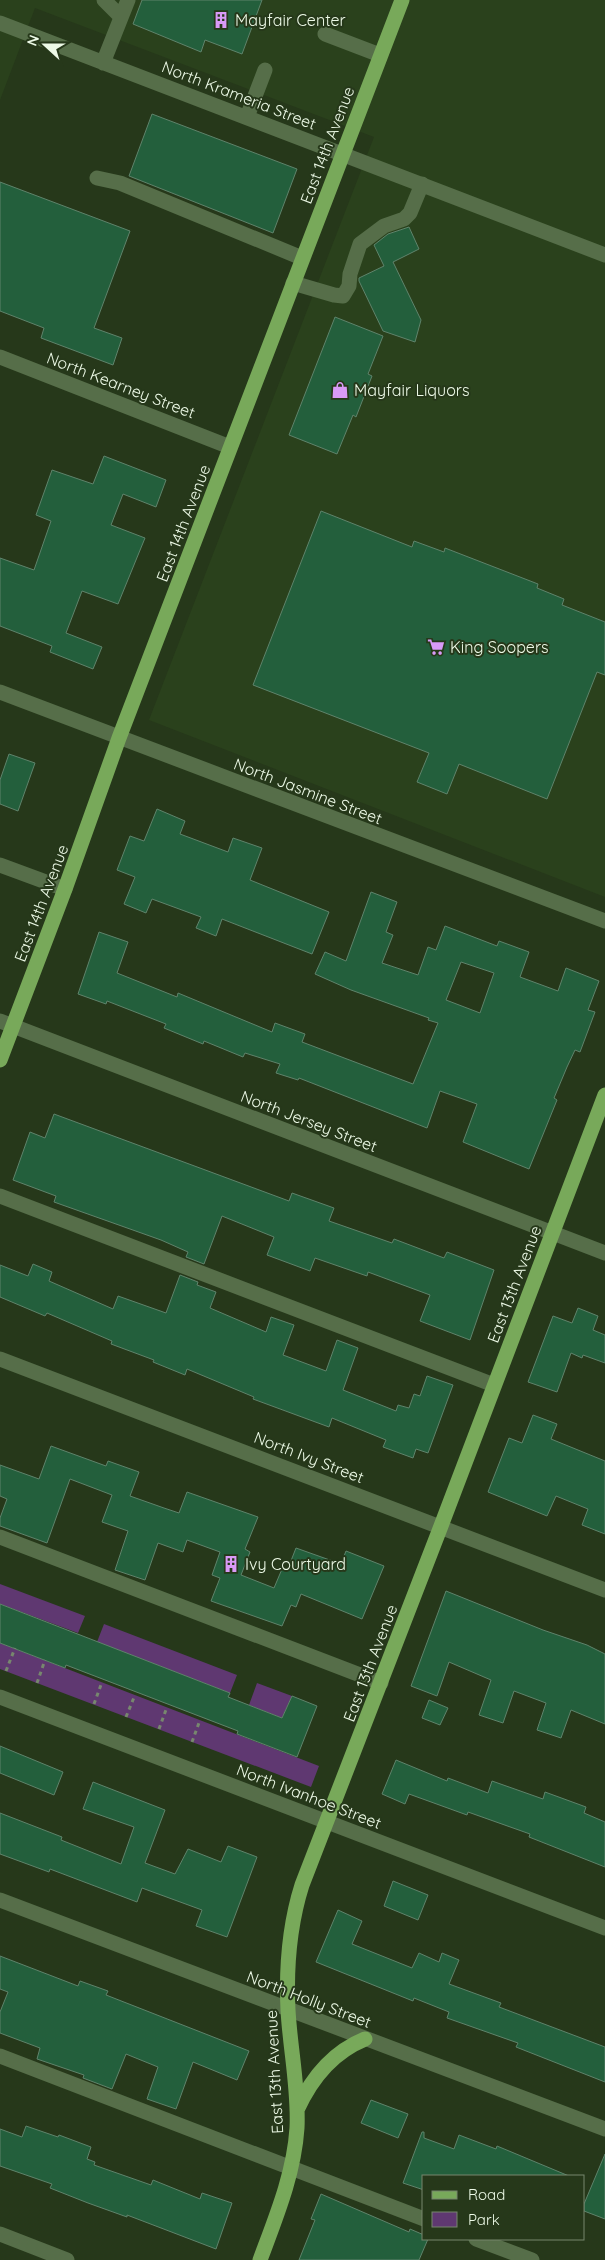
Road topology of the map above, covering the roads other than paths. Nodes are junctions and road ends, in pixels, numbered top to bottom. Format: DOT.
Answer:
graph roads {
  1 [pos="104,0"];
  2 [pos="128,0"];
  3 [pos="402,0"];
  4 [pos="121,17"];
  5 [pos="0,22"];
  6 [pos="325,34"];
  7 [pos="380,55"];
  8 [pos="103,63"];
  9 [pos="265,70"];
  10 [pos="247,117"];
  11 [pos="342,154"];
  12 [pos="97,178"];
  13 [pos="422,184"];
  14 [pos="604,251"];
  15 [pos="302,258"];
  16 [pos="293,283"];
  17 [pos="0,357"];
  18 [pos="230,447"];
  19 [pos="0,692"];
  20 [pos="119,738"];
  21 [pos="0,865"];
  22 [pos="65,889"];
  23 [pos="605,921"];
  24 [pos="6,1024"];
  25 [pos="0,1060"];
  26 [pos="605,1095"];
  27 [pos="0,1196"];
  28 [pos="552,1233"];
  29 [pos="605,1253"];
  30 [pos="0,1359"];
  31 [pos="494,1385"];
  32 [pos="441,1526"];
  33 [pos="0,1537"];
  34 [pos="605,1590"];
  35 [pos="381,1683"];
  36 [pos="0,1697"];
  37 [pos="328,1821"];
  38 [pos="0,1900"];
  39 [pos="605,1928"];
  40 [pos="288,2009"];
  41 [pos="365,2039"];
  42 [pos="0,2056"];
  43 [pos="296,2112"];
  44 [pos="605,2129"];
  45 [pos="291,2168"];
  46 [pos="422,2218"];
  47 [pos="0,2234"];
  48 [pos="479,2240"];
  49 [pos="67,2260"];
  50 [pos="260,2260"];
  51 [pos="532,2260"];
  1 -- 4 [label="street"];
  2 -- 4 [label="street"];
  3 -- 7 [label="main road, East 14th Avenue"];
  4 -- 8 [label="street"];
  5 -- 8 [label="street, North Krameria Street"];
  6 -- 7 [label="street"];
  7 -- 11 [label="main road, East 14th Avenue"];
  8 -- 10 [label="street, North Krameria Street"];
  9 -- 10 [label="street"];
  10 -- 11 [label="street, North Krameria Street"];
  11 -- 13 [label="street, North Krameria Street"];
  11 -- 15 [label="main road, East 14th Avenue"];
  12 -- 15 [label="street"];
  13 -- 14 [label="street, North Krameria Street"];
  13 -- 16 [label="street"];
  15 -- 16 [label="main road, East 14th Avenue"];
  16 -- 18 [label="main road, East 14th Avenue"];
  17 -- 18 [label="street, North Kearney Street"];
  18 -- 20 [label="main road, East 14th Avenue"];
  19 -- 20 [label="street, North Jasmine Street"];
  20 -- 22 [label="main road, East 14th Avenue"];
  20 -- 23 [label="street, North Jasmine Street"];
  21 -- 22 [label="street"];
  22 -- 24 [label="main road, East 14th Avenue"];
  24 -- 25 [label="main road, East 14th Avenue"];
  24 -- 28 [label="street, North Jersey Street"];
  26 -- 28 [label="main road, East 13th Avenue"];
  27 -- 31 [label="street"];
  28 -- 29 [label="street, North Jersey Street"];
  28 -- 31 [label="main road, East 13th Avenue"];
  30 -- 32 [label="street, North Ivy Street"];
  31 -- 32 [label="main road, East 13th Avenue"];
  32 -- 34 [label="street, North Ivy Street"];
  32 -- 35 [label="main road, East 13th Avenue"];
  33 -- 35 [label="street"];
  35 -- 37 [label="main road, East 13th Avenue"];
  36 -- 37 [label="street, North Ivanhoe Street"];
  37 -- 39 [label="street, North Ivanhoe Street"];
  37 -- 40 [label="main road, East 13th Avenue"];
  38 -- 40 [label="street, North Holly Street"];
  40 -- 41 [label="street, North Holly Street"];
  40 -- 43 [label="main road, East 13th Avenue"];
  41 -- 43 [label="main road"];
  41 -- 44 [label="street, North Holly Street"];
  42 -- 45 [label="street"];
  43 -- 45 [label="main road, East 13th Avenue"];
  45 -- 46 [label="street"];
  45 -- 50 [label="main road, East 13th Avenue"];
  47 -- 49 [label="street"];
  48 -- 51 [label="street"];
}
